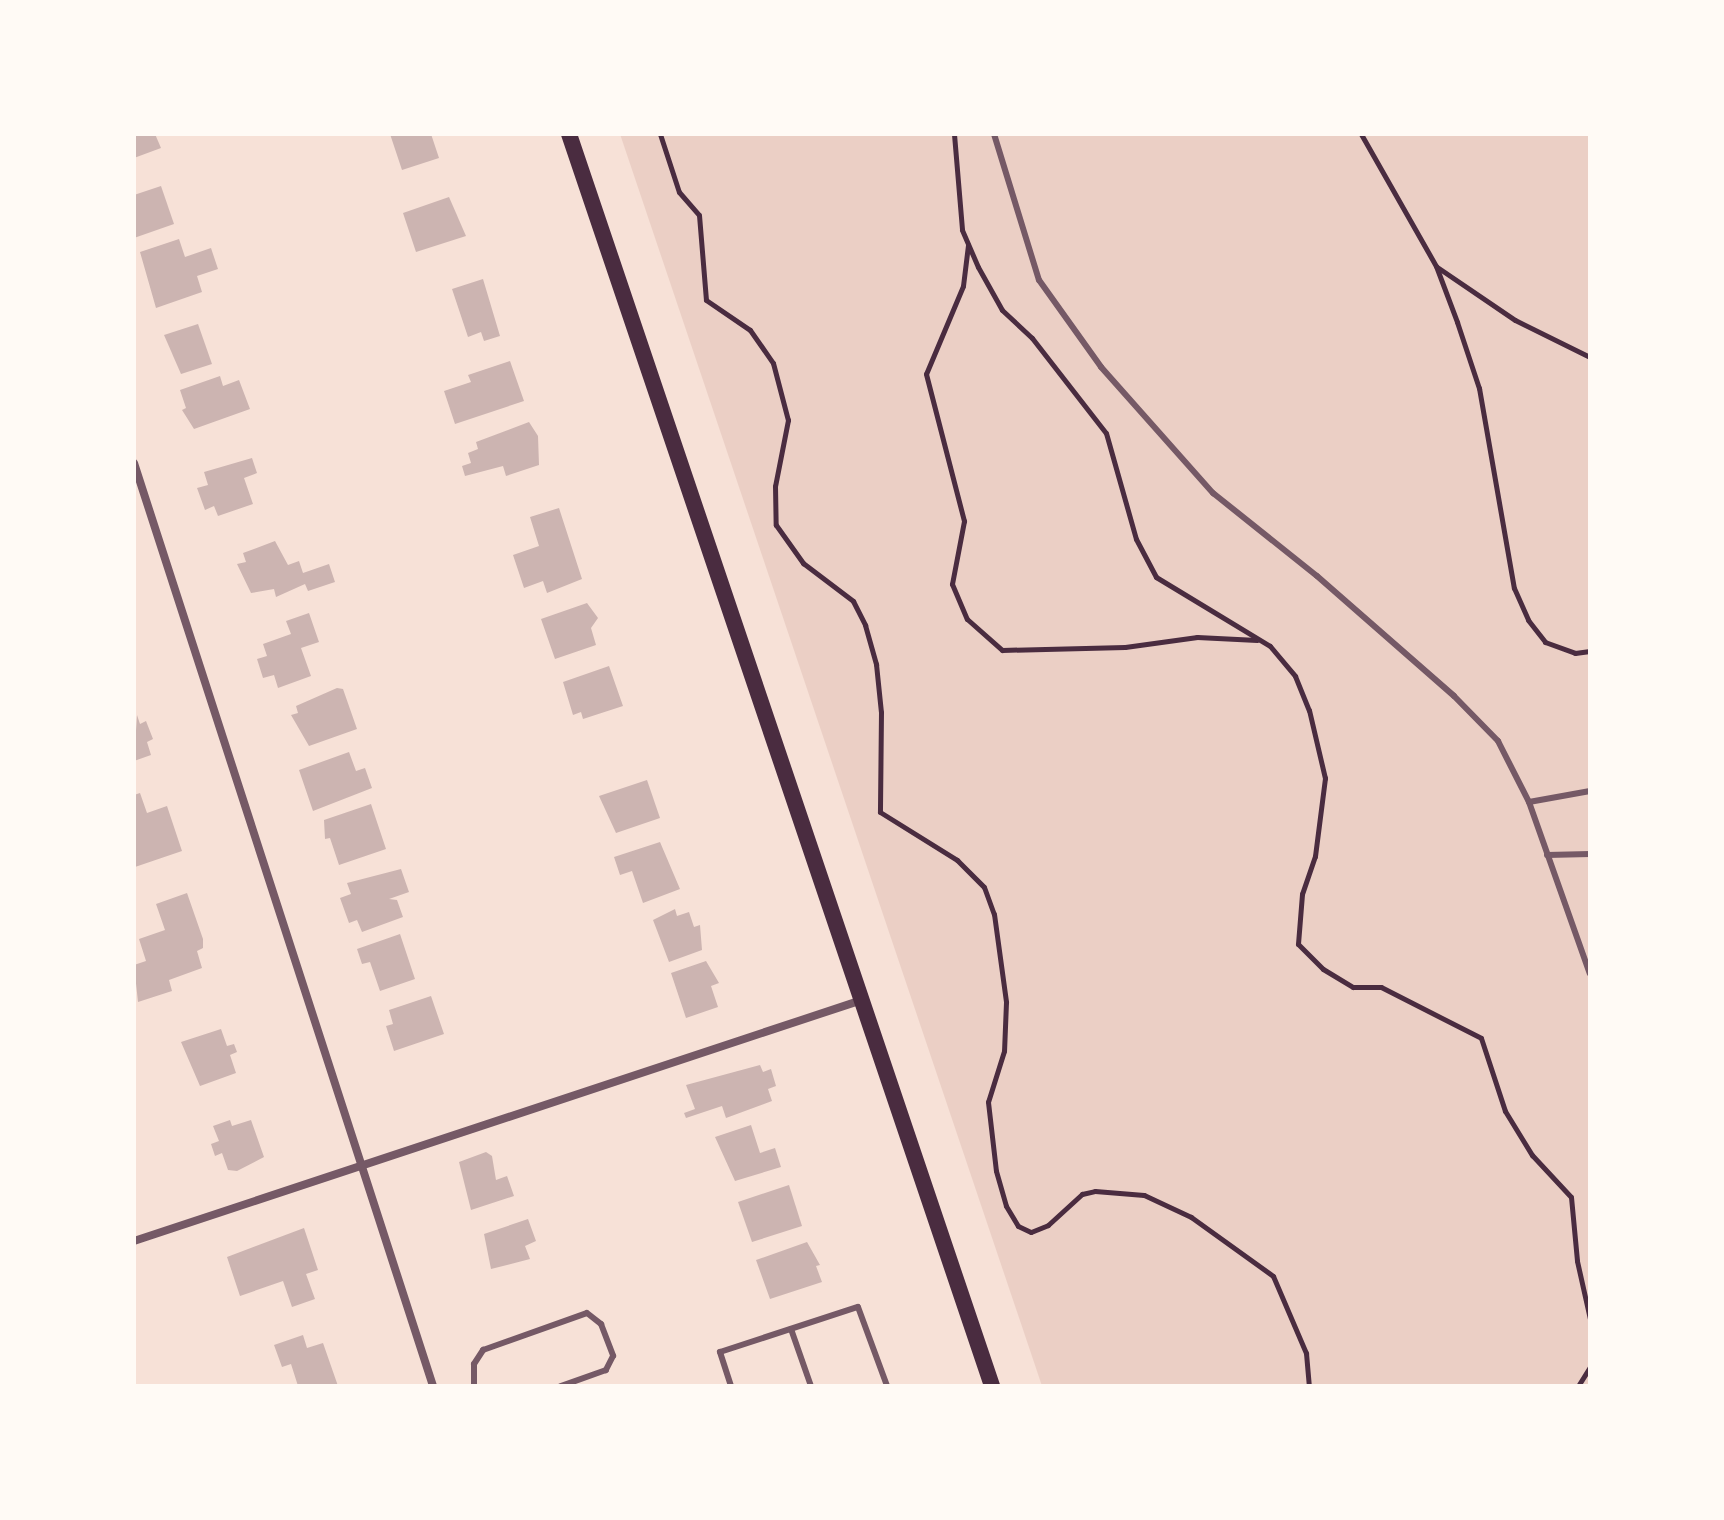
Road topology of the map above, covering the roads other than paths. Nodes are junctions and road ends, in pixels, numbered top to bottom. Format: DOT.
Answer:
graph roads {
  1 [pos="569,134"];
  2 [pos="994,134"];
  3 [pos="134,463"];
  4 [pos="1590,791"];
  5 [pos="1529,802"];
  6 [pos="1590,854"];
  7 [pos="1547,855"];
  8 [pos="1588,963"];
  9 [pos="1590,974"];
  10 [pos="859,1001"];
  11 [pos="360,1167"];
  12 [pos="134,1241"];
  13 [pos="791,1329"];
  14 [pos="433,1386"];
  15 [pos="474,1386"];
  16 [pos="561,1386"];
  17 [pos="731,1386"];
  18 [pos="811,1386"];
  19 [pos="887,1386"];
  20 [pos="992,1386"];
  1 -- 10 [label="main road"];
  2 -- 5 [label="lane"];
  3 -- 11 [label="street"];
  4 -- 5 [label="lane"];
  5 -- 7 [label="lane"];
  6 -- 7 [label="lane"];
  7 -- 8 [label="lane"];
  8 -- 9 [label="lane"];
  10 -- 11 [label="street"];
  10 -- 20 [label="main road"];
  11 -- 12 [label="street"];
  11 -- 14 [label="street"];
  13 -- 17 [label="lane"];
  13 -- 18 [label="lane"];
  13 -- 19 [label="lane"];
  15 -- 16 [label="lane"];
}
